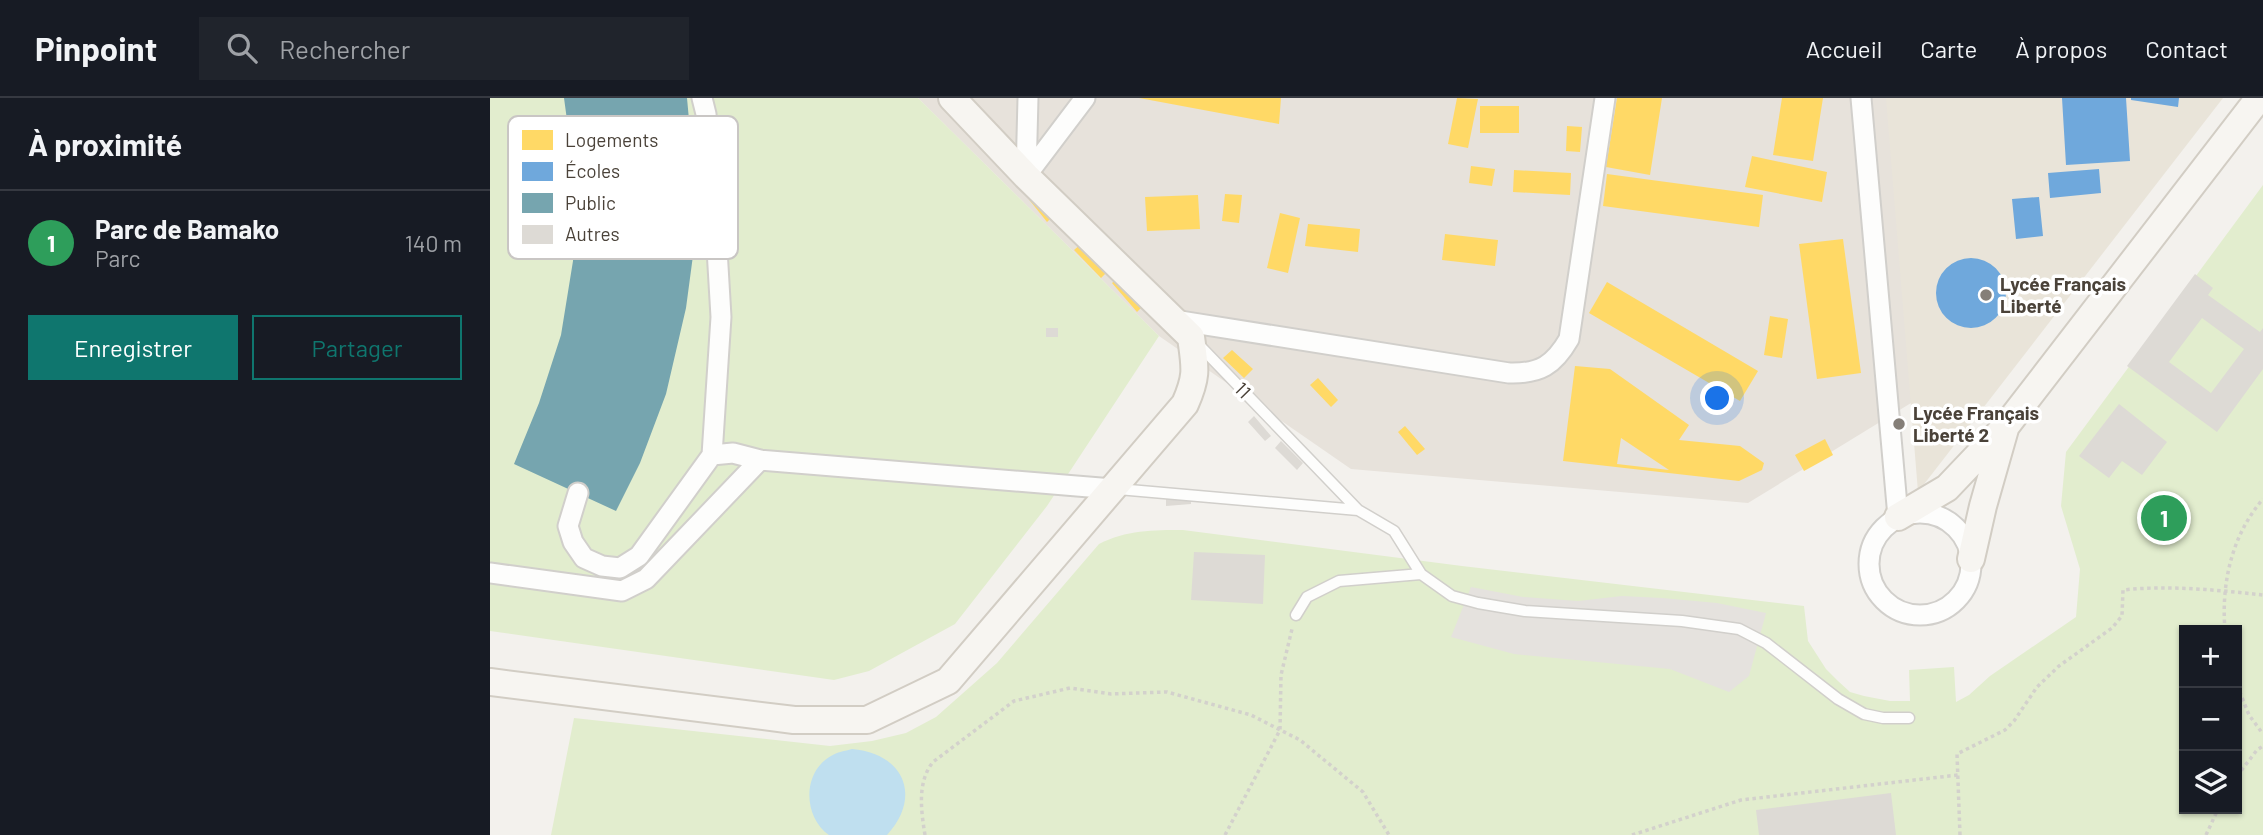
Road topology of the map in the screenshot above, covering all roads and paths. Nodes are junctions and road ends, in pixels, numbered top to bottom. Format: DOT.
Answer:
graph roads {
  1 [pos="702,98"];
  2 [pos="952,98"];
  3 [pos="1028,98"];
  4 [pos="1085,98"];
  5 [pos="1605,98"];
  6 [pos="1861,98"];
  7 [pos="2259,98"];
  8 [pos="706,116"];
  9 [pos="1026,176"];
  10 [pos="717,259"];
  11 [pos="1182,328"];
  12 [pos="2006,425"];
  13 [pos="712,455"];
  14 [pos="760,460"];
  15 [pos="1113,489"];
  16 [pos="578,493"];
  17 [pos="2263,499"];
  18 [pos="1358,510"];
  19 [pos="1898,517"];
  20 [pos="1971,559"];
  21 [pos="490,573"];
  22 [pos="1421,574"];
  23 [pos="2224,590"];
  24 [pos="2263,595"];
  25 [pos="1296,615"];
  26 [pos="2225,625"];
  27 [pos="490,682"];
  28 [pos="2238,688"];
  29 [pos="1909,718"];
  30 [pos="1280,730"];
  31 [pos="2263,734"];
  32 [pos="2263,746"];
  33 [pos="2242,770"];
  34 [pos="1958,775"];
  35 [pos="2216,814"];
  36 [pos="925,835"];
  37 [pos="1224,835"];
  38 [pos="1389,835"];
  39 [pos="1632,835"];
  40 [pos="1960,835"];
  41 [pos="2206,835"];
  1 -- 8 [label="street"];
  2 -- 9 [label="street, 11"];
  3 -- 9 [label="street"];
  4 -- 9 [label="street"];
  5 -- 11 [label="street"];
  6 -- 19 [label="street"];
  7 -- 12 [label="street"];
  9 -- 11 [label="street, 11"];
  10 -- 13 [label="street"];
  11 -- 15 [label="street"];
  11 -- 18 [label="lane, 11"];
  12 -- 19 [label="street"];
  12 -- 20 [label="street"];
  13 -- 14 [label="street"];
  13 -- 16 [label="street"];
  14 -- 15 [label="street"];
  14 -- 21 [label="street"];
  15 -- 18 [label="lane"];
  15 -- 27 [label="street"];
  17 -- 23 [label="path"];
  18 -- 22 [label="lane"];
  19 -- 20 [label="street"];
  19 -- 20 [label="street"];
  22 -- 25 [label="lane"];
  22 -- 29 [label="lane"];
  23 -- 24 [label="path"];
  23 -- 26 [label="path"];
  23 -- 34 [label="path"];
  25 -- 30 [label="path"];
  28 -- 31 [label="path"];
  30 -- 36 [label="path"];
  30 -- 37 [label="path"];
  30 -- 38 [label="path"];
  32 -- 33 [label="path"];
  34 -- 39 [label="path"];
  34 -- 40 [label="path"];
  35 -- 41 [label="path"];
}
